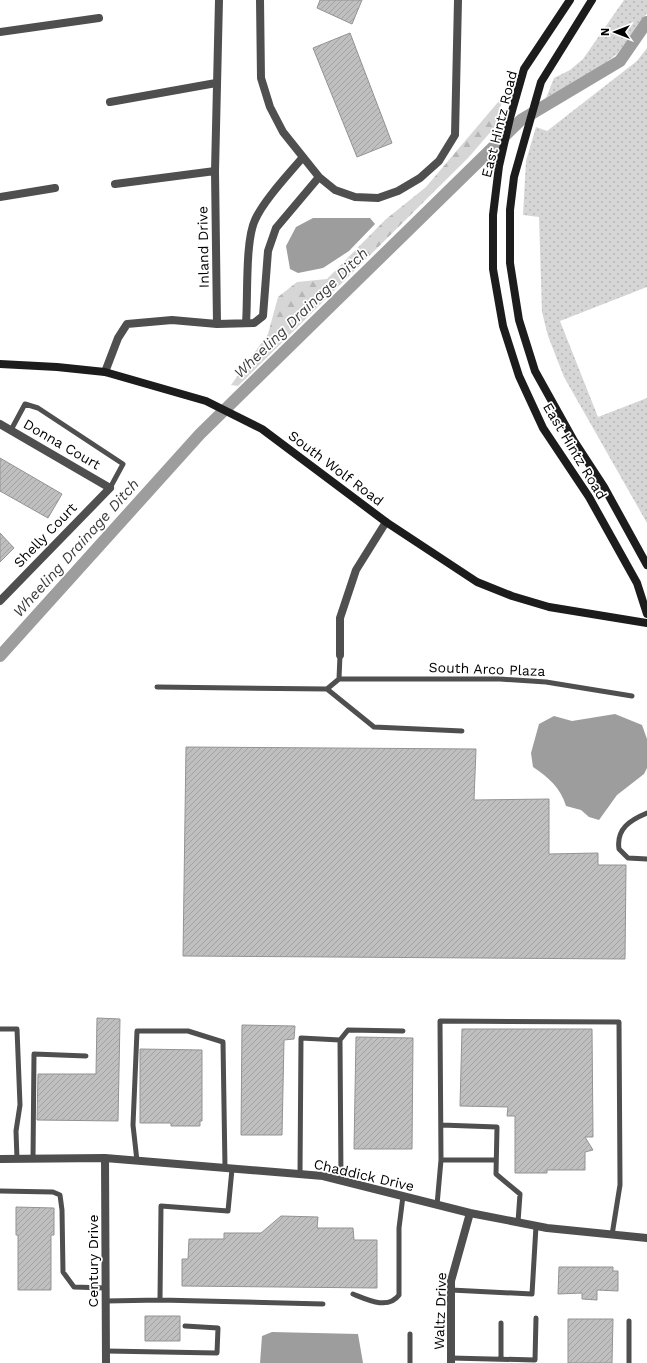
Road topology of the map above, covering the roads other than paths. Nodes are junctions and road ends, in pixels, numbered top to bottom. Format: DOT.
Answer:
graph roads {
  1 [pos="219,0"];
  2 [pos="260,0"];
  3 [pos="458,0"];
  4 [pos="570,0"];
  5 [pos="592,0"];
  6 [pos="99,18"];
  7 [pos="0,32"];
  8 [pos="216,83"];
  9 [pos="110,102"];
  10 [pos="303,157"];
  11 [pos="215,171"];
  12 [pos="319,177"];
  13 [pos="115,184"];
  14 [pos="55,188"];
  15 [pos="0,197"];
  16 [pos="250,323"];
  17 [pos="217,324"];
  18 [pos="0,364"];
  19 [pos="105,372"];
  20 [pos="0,424"];
  21 [pos="11,430"];
  22 [pos="110,488"];
  23 [pos="386,522"];
  24 [pos="647,565"];
  25 [pos="0,601"];
  26 [pos="647,614"];
  27 [pos="647,623"];
  28 [pos="340,655"];
  29 [pos="339,679"];
  30 [pos="157,687"];
  31 [pos="327,689"];
  32 [pos="632,696"];
  33 [pos="462,731"];
  34 [pos="647,812"];
  35 [pos="647,859"];
  36 [pos="0,1029"];
  37 [pos="403,1031"];
  38 [pos="340,1040"];
  39 [pos="86,1056"];
  40 [pos="440,1125"];
  41 [pos="105,1158"];
  42 [pos="0,1159"];
  43 [pos="32,1159"];
  44 [pos="17,1160"];
  45 [pos="441,1160"];
  46 [pos="496,1160"];
  47 [pos="137,1161"];
  48 [pos="229,1168"];
  49 [pos="300,1174"];
  50 [pos="341,1180"];
  51 [pos="0,1191"];
  52 [pos="403,1196"];
  53 [pos="437,1205"];
  54 [pos="470,1213"];
  55 [pos="518,1222"];
  56 [pos="536,1226"];
  57 [pos="612,1235"];
  58 [pos="647,1238"];
  59 [pos="106,1288"];
  60 [pos="451,1290"];
  61 [pos="353,1294"];
  62 [pos="160,1300"];
  63 [pos="106,1302"];
  64 [pos="323,1304"];
  65 [pos="536,1318"];
  66 [pos="629,1322"];
  67 [pos="501,1323"];
  68 [pos="185,1326"];
  69 [pos="410,1334"];
  70 [pos="106,1352"];
  71 [pos="501,1359"];
  72 [pos="451,1361"];
  73 [pos="106,1363"];
  74 [pos="410,1363"];
  75 [pos="629,1363"];
  1 -- 8 [label="street, Inland Drive"];
  2 -- 10 [label="street"];
  3 -- 12 [label="street"];
  4 -- 26 [label="main road, East Hintz Road"];
  5 -- 24 [label="main road, East Hintz Road"];
  6 -- 7 [label="street"];
  8 -- 9 [label="street"];
  8 -- 11 [label="street, Inland Drive"];
  10 -- 12 [label="street"];
  10 -- 16 [label="street"];
  11 -- 13 [label="street"];
  11 -- 17 [label="street, Inland Drive"];
  12 -- 16 [label="street"];
  14 -- 15 [label="street"];
  16 -- 17 [label="street"];
  17 -- 19 [label="street"];
  18 -- 19 [label="main road, South Wolf Road"];
  19 -- 23 [label="main road, South Wolf Road"];
  20 -- 21 [label="street, Donna Court"];
  21 -- 22 [label="street, Donna Court"];
  21 -- 22 [label="lane"];
  22 -- 25 [label="street, Shelly Court"];
  23 -- 27 [label="main road, South Wolf Road"];
  23 -- 28 [label="street"];
  28 -- 29 [label="lane"];
  29 -- 31 [label="lane"];
  29 -- 32 [label="lane, South Arco Plaza"];
  30 -- 31 [label="lane"];
  31 -- 33 [label="lane"];
  34 -- 35 [label="lane"];
  36 -- 44 [label="lane"];
  37 -- 38 [label="lane"];
  38 -- 49 [label="lane"];
  38 -- 50 [label="lane"];
  39 -- 43 [label="lane"];
  40 -- 45 [label="lane"];
  40 -- 46 [label="lane"];
  40 -- 57 [label="lane"];
  41 -- 43 [label="street, Chaddick Drive"];
  41 -- 47 [label="street, Chaddick Drive"];
  41 -- 59 [label="street, Century Drive"];
  42 -- 44 [label="street, Chaddick Drive"];
  43 -- 44 [label="street, Chaddick Drive"];
  45 -- 46 [label="lane"];
  45 -- 53 [label="lane"];
  46 -- 55 [label="lane"];
  47 -- 48 [label="street, Chaddick Drive"];
  47 -- 48 [label="lane"];
  48 -- 49 [label="street, Chaddick Drive"];
  48 -- 62 [label="lane"];
  49 -- 50 [label="street, Chaddick Drive"];
  50 -- 52 [label="street, Chaddick Drive"];
  51 -- 59 [label="lane"];
  52 -- 53 [label="street, Chaddick Drive"];
  52 -- 61 [label="lane"];
  53 -- 54 [label="street, Chaddick Drive"];
  54 -- 55 [label="street, Chaddick Drive"];
  54 -- 60 [label="street, Waltz Drive"];
  55 -- 56 [label="street, Chaddick Drive"];
  56 -- 57 [label="street, Chaddick Drive"];
  56 -- 60 [label="lane"];
  57 -- 58 [label="street, Chaddick Drive"];
  59 -- 63 [label="street, Century Drive"];
  60 -- 72 [label="street, Waltz Drive"];
  62 -- 63 [label="lane"];
  62 -- 64 [label="lane"];
  63 -- 70 [label="street, Century Drive"];
  65 -- 71 [label="lane"];
  66 -- 75 [label="lane"];
  67 -- 71 [label="lane"];
  68 -- 70 [label="lane"];
  69 -- 74 [label="lane"];
  70 -- 73 [label="street, Century Drive"];
  71 -- 72 [label="lane"];
}
